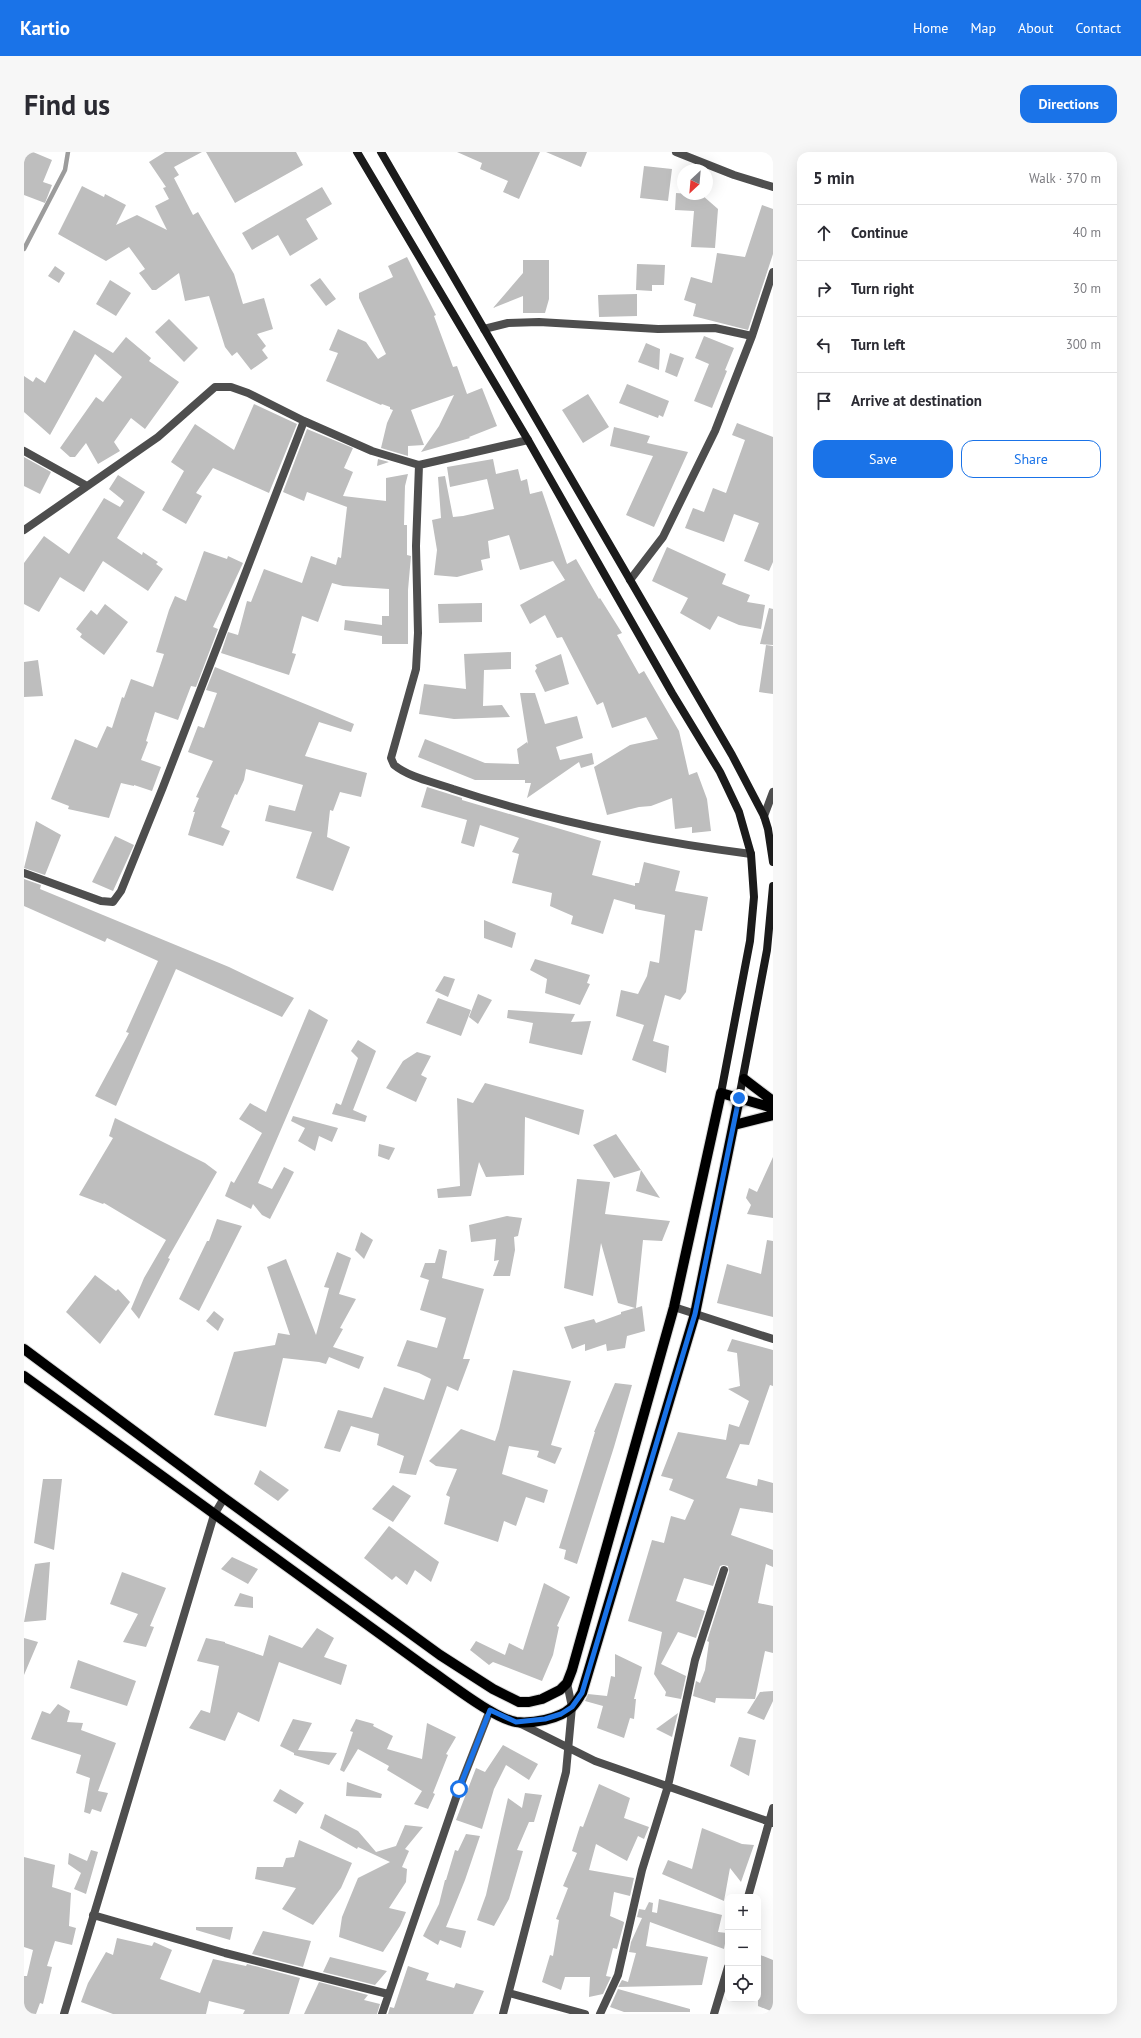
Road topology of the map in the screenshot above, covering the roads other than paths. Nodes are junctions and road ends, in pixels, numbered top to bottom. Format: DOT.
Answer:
graph roads {
  1 [pos="357,152"];
  2 [pos="381,152"];
  3 [pos="676,152"];
  4 [pos="773,187"];
  5 [pos="773,272"];
  6 [pos="484,329"];
  7 [pos="752,336"];
  8 [pos="304,421"];
  9 [pos="528,440"];
  10 [pos="24,451"];
  11 [pos="419,465"];
  12 [pos="87,486"];
  13 [pos="24,530"];
  14 [pos="630,580"];
  15 [pos="773,792"];
  16 [pos="764,816"];
  17 [pos="771,839"];
  18 [pos="751,854"];
  19 [pos="773,862"];
  20 [pos="24,873"];
  21 [pos="773,886"];
  22 [pos="744,1079"];
  23 [pos="721,1094"];
  24 [pos="739,1098"];
  25 [pos="773,1101"];
  26 [pos="773,1108"];
  27 [pos="773,1115"];
  28 [pos="734,1125"];
  29 [pos="674,1307"];
  30 [pos="695,1314"];
  31 [pos="773,1339"];
  32 [pos="24,1349"];
  33 [pos="24,1376"];
  34 [pos="224,1498"];
  35 [pos="214,1515"];
  36 [pos="724,1570"];
  37 [pos="567,1682"];
  38 [pos="572,1707"];
  39 [pos="490,1710"];
  40 [pos="516,1722"];
  41 [pos="568,1749"];
  42 [pos="668,1786"];
  43 [pos="773,1808"];
  44 [pos="772,1822"];
  45 [pos="749,1894"];
  46 [pos="93,1915"];
  47 [pos="725,1978"];
  48 [pos="509,1993"];
  49 [pos="388,1994"];
  50 [pos="64,2014"];
  51 [pos="382,2014"];
  52 [pos="503,2014"];
  53 [pos="585,2014"];
  54 [pos="600,2014"];
  55 [pos="714,2014"];
  1 -- 9 [label="street"];
  2 -- 6 [label="street"];
  3 -- 4 [label="street"];
  5 -- 7 [label="street"];
  6 -- 7 [label="street"];
  6 -- 14 [label="street"];
  7 -- 14 [label="street"];
  8 -- 11 [label="street"];
  8 -- 12 [label="street"];
  8 -- 20 [label="street"];
  9 -- 11 [label="street"];
  9 -- 18 [label="street"];
  10 -- 12 [label="street"];
  11 -- 18 [label="street"];
  12 -- 13 [label="street"];
  14 -- 16 [label="street"];
  15 -- 16 [label="street"];
  16 -- 17 [label="street"];
  17 -- 19 [label="street"];
  18 -- 23 [label="street"];
  21 -- 22 [label="street"];
  22 -- 24 [label="street"];
  22 -- 25 [label="main road"];
  23 -- 24 [label="main road"];
  23 -- 29 [label="main road"];
  24 -- 26 [label="main road"];
  24 -- 28 [label="main road"];
  27 -- 28 [label="main road"];
  28 -- 30 [label="main road"];
  29 -- 30 [label="street"];
  29 -- 37 [label="main road"];
  30 -- 31 [label="street"];
  30 -- 38 [label="main road"];
  32 -- 34 [label="main road"];
  33 -- 35 [label="main road"];
  34 -- 35 [label="street"];
  34 -- 37 [label="main road"];
  35 -- 39 [label="main road"];
  35 -- 46 [label="street"];
  36 -- 42 [label="street"];
  37 -- 38 [label="street"];
  38 -- 40 [label="main road"];
  38 -- 41 [label="street"];
  39 -- 40 [label="main road"];
  39 -- 49 [label="street"];
  40 -- 41 [label="street"];
  41 -- 42 [label="street"];
  41 -- 48 [label="street"];
  42 -- 44 [label="street"];
  42 -- 54 [label="street"];
  43 -- 44 [label="street"];
  44 -- 45 [label="street"];
  46 -- 49 [label="street"];
  46 -- 50 [label="street"];
  47 -- 55 [label="street"];
  48 -- 52 [label="street"];
  48 -- 53 [label="street"];
  49 -- 51 [label="street"];
}
